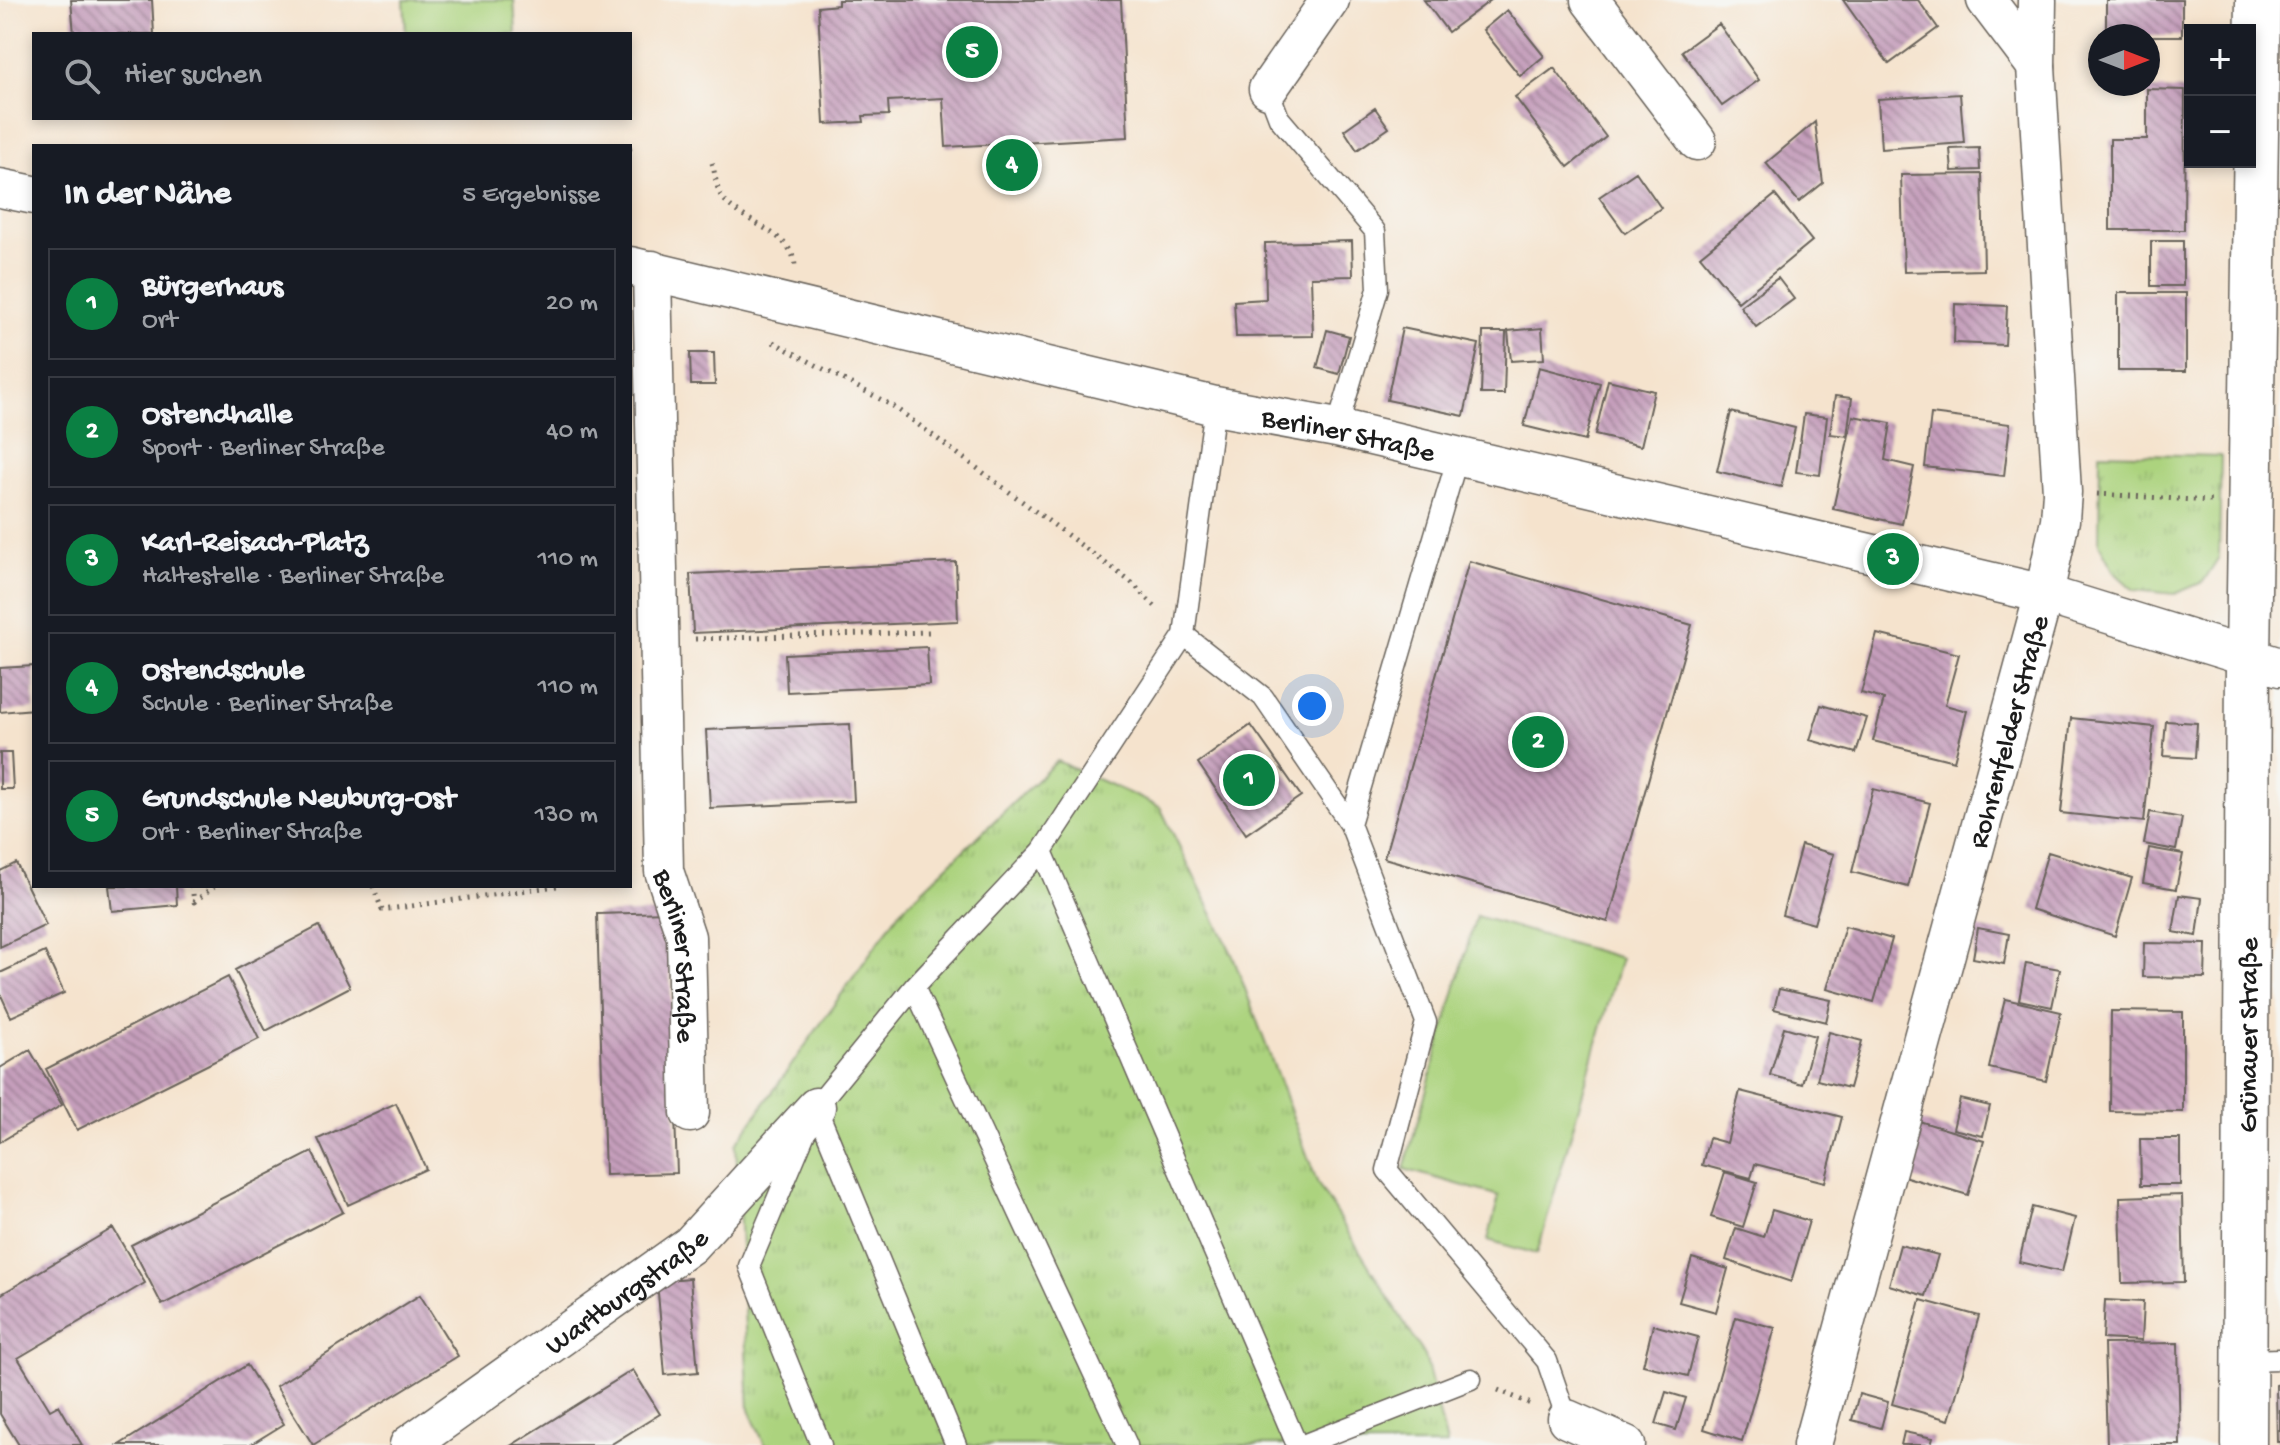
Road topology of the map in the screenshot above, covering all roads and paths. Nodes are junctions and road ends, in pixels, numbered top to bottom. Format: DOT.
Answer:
graph roads {
  1 [pos="1330,0"];
  2 [pos="1590,0"];
  3 [pos="1986,0"];
  4 [pos="2037,0"];
  5 [pos="2258,0"];
  6 [pos="2269,63"];
  7 [pos="2036,66"];
  8 [pos="1268,89"];
  9 [pos="1697,141"];
  10 [pos="712,163"];
  11 [pos="0,188"];
  12 [pos="32,195"];
  13 [pos="641,268"];
  14 [pos="797,304"];
  15 [pos="771,341"];
  16 [pos="1215,406"];
  17 [pos="1337,428"];
  18 [pos="1458,456"];
  19 [pos="2062,492"];
  20 [pos="2252,503"];
  21 [pos="2044,594"];
  22 [pos="930,632"];
  23 [pos="1184,635"];
  24 [pos="660,640"];
  25 [pos="2264,663"];
  26 [pos="1350,824"];
  27 [pos="1042,851"];
  28 [pos="192,888"];
  29 [pos="212,888"];
  30 [pos="374,888"];
  31 [pos="542,888"];
  32 [pos="914,987"];
  33 [pos="816,1107"];
  34 [pos="690,1113"];
  35 [pos="2262,1360"];
  36 [pos="1471,1379"];
  37 [pos="1567,1419"];
  38 [pos="413,1444"];
  39 [pos="821,1445"];
  40 [pos="956,1445"];
  41 [pos="1127,1445"];
  42 [pos="1300,1445"];
  43 [pos="1626,1445"];
  44 [pos="1812,1445"];
  45 [pos="2244,1445"];
  1 -- 8 [label="street"];
  2 -- 9 [label="street"];
  3 -- 7 [label="street"];
  4 -- 7 [label="street, Rohrenfelder Straße"];
  5 -- 6 [label="street, Grünauer Straße"];
  6 -- 20 [label="street, Grünauer Straße"];
  7 -- 19 [label="street, Rohrenfelder Straße"];
  8 -- 17 [label="lane"];
  10 -- 14 [label="path"];
  11 -- 12 [label="street"];
  13 -- 14 [label="street, Berliner Straße"];
  13 -- 24 [label="street, Berliner Straße"];
  14 -- 16 [label="street, Berliner Straße"];
  15 -- 23 [label="path"];
  16 -- 17 [label="street, Berliner Straße"];
  16 -- 23 [label="lane"];
  17 -- 18 [label="street, Berliner Straße"];
  18 -- 21 [label="street, Berliner Straße"];
  18 -- 26 [label="lane"];
  19 -- 20 [label="path"];
  19 -- 21 [label="street, Rohrenfelder Straße"];
  20 -- 25 [label="street, Grünauer Straße"];
  21 -- 25 [label="street, Berliner Straße"];
  21 -- 44 [label="street, Rohrenfelder Straße"];
  22 -- 24 [label="path"];
  23 -- 26 [label="lane"];
  23 -- 27 [label="lane"];
  24 -- 34 [label="street, Berliner Straße"];
  25 -- 35 [label="street, Grünauer Straße"];
  26 -- 37 [label="lane"];
  27 -- 32 [label="lane"];
  27 -- 42 [label="lane"];
  28 -- 29 [label="path"];
  30 -- 31 [label="path"];
  32 -- 33 [label="lane"];
  32 -- 41 [label="lane"];
  33 -- 38 [label="street, Wartburgstraße"];
  33 -- 39 [label="lane"];
  33 -- 40 [label="lane"];
  35 -- 45 [label="street, Grünauer Straße"];
  36 -- 37 [label="path"];
  36 -- 42 [label="lane"];
  37 -- 43 [label="street"];
}
